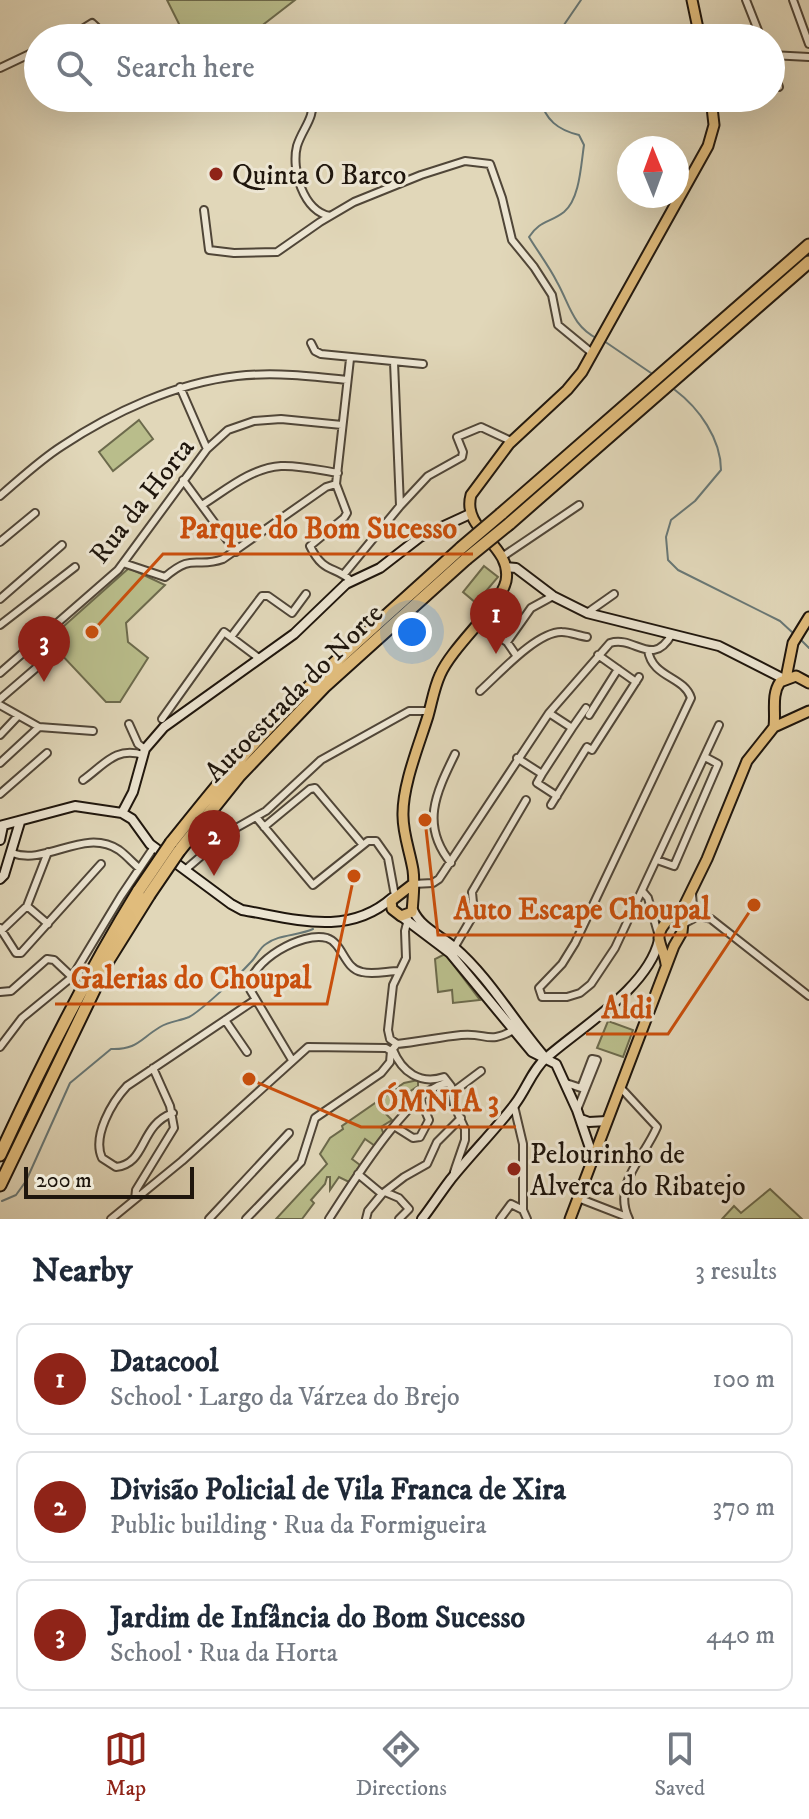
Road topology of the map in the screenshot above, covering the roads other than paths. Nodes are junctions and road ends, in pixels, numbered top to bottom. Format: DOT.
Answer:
graph roads {
  1 [pos="692,0"];
  2 [pos="746,0"];
  3 [pos="793,0"];
  4 [pos="697,24"];
  5 [pos="755,24"];
  6 [pos="809,44"];
  7 [pos="785,56"];
  8 [pos="24,57"];
  9 [pos="809,57"];
  10 [pos="0,68"];
  11 [pos="314,112"];
  12 [pos="713,112"];
  13 [pos="204,210"];
  14 [pos="330,216"];
  15 [pos="809,245"];
  16 [pos="809,262"];
  17 [pos="311,343"];
  18 [pos="597,345"];
  19 [pos="350,359"];
  20 [pos="394,362"];
  21 [pos="423,364"];
  22 [pos="347,380"];
  23 [pos="180,387"];
  24 [pos="342,425"];
  25 [pos="511,441"];
  26 [pos="207,449"];
  27 [pos="338,473"];
  28 [pos="183,480"];
  29 [pos="336,484"];
  30 [pos="0,496"];
  31 [pos="202,505"];
  32 [pos="579,505"];
  33 [pos="400,506"];
  34 [pos="35,513"];
  35 [pos="470,514"];
  36 [pos="505,519"];
  37 [pos="0,542"];
  38 [pos="62,545"];
  39 [pos="236,552"];
  40 [pos="504,562"];
  41 [pos="123,563"];
  42 [pos="75,567"];
  43 [pos="348,578"];
  44 [pos="306,594"];
  45 [pos="614,594"];
  46 [pos="553,596"];
  47 [pos="0,599"];
  48 [pos="587,613"];
  49 [pos="809,617"];
  50 [pos="477,623"];
  51 [pos="0,625"];
  52 [pos="672,634"];
  53 [pos="798,635"];
  54 [pos="231,637"];
  55 [pos="587,637"];
  56 [pos="40,638"];
  57 [pos="507,642"];
  58 [pos="648,650"];
  59 [pos="516,655"];
  60 [pos="598,655"];
  61 [pos="261,659"];
  62 [pos="618,669"];
  63 [pos="0,673"];
  64 [pos="805,680"];
  65 [pos="782,681"];
  66 [pos="480,691"];
  67 [pos="0,702"];
  68 [pos="777,709"];
  69 [pos="429,711"];
  70 [pos="809,711"];
  71 [pos="549,713"];
  72 [pos="18,716"];
  73 [pos="794,717"];
  74 [pos="162,719"];
  75 [pos="129,724"];
  76 [pos="719,725"];
  77 [pos="39,727"];
  78 [pos="774,727"];
  79 [pos="572,728"];
  80 [pos="93,731"];
  81 [pos="0,735"];
  82 [pos="144,752"];
  83 [pos="47,753"];
  84 [pos="455,754"];
  85 [pos="705,757"];
  86 [pos="517,758"];
  87 [pos="0,763"];
  88 [pos="542,774"];
  89 [pos="83,780"];
  90 [pos="0,794"];
  91 [pos="557,796"];
  92 [pos="526,800"];
  93 [pos="551,805"];
  94 [pos="122,813"];
  95 [pos="256,817"];
  96 [pos="20,822"];
  97 [pos="1,826"];
  98 [pos="264,827"];
  99 [pos="0,840"];
  100 [pos="363,845"];
  101 [pos="154,847"];
  102 [pos="48,852"];
  103 [pos="12,853"];
  104 [pos="657,860"];
  105 [pos="451,863"];
  106 [pos="101,864"];
  107 [pos="139,868"];
  108 [pos="185,870"];
  109 [pos="0,879"];
  110 [pos="413,884"];
  111 [pos="692,891"];
  112 [pos="144,892"];
  113 [pos="643,892"];
  114 [pos="396,897"];
  115 [pos="27,906"];
  116 [pos="376,912"];
  117 [pos="407,913"];
  118 [pos="698,916"];
  119 [pos="653,917"];
  120 [pos="677,921"];
  121 [pos="48,924"];
  122 [pos="419,929"];
  123 [pos="1,930"];
  124 [pos="405,938"];
  125 [pos="660,941"];
  126 [pos="674,946"];
  127 [pos="453,950"];
  128 [pos="666,968"];
  129 [pos="399,971"];
  130 [pos="72,977"];
  131 [pos="0,992"];
  132 [pos="809,996"];
  133 [pos="255,1000"];
  134 [pos="225,1020"];
  135 [pos="518,1028"];
  136 [pos="0,1032"];
  137 [pos="7,1038"];
  138 [pos="0,1047"];
  139 [pos="392,1048"];
  140 [pos="247,1052"];
  141 [pos="546,1058"];
  142 [pos="292,1060"];
  143 [pos="153,1068"];
  144 [pos="481,1071"];
  145 [pos="448,1083"];
  146 [pos="566,1083"];
  147 [pos="619,1086"];
  148 [pos="453,1092"];
  149 [pos="420,1099"];
  150 [pos="514,1106"];
  151 [pos="173,1113"];
  152 [pos="579,1114"];
  153 [pos="461,1118"];
  154 [pos="607,1121"];
  155 [pos="394,1126"];
  156 [pos="289,1133"];
  157 [pos="420,1137"];
  158 [pos="434,1149"];
  159 [pos="0,1155"];
  160 [pos="593,1158"];
  161 [pos="358,1174"];
  162 [pos="450,1180"];
  163 [pos="0,1185"];
  164 [pos="383,1193"];
  165 [pos="578,1198"];
  166 [pos="135,1199"];
  167 [pos="622,1202"];
  168 [pos="523,1210"];
  169 [pos="612,1211"];
  170 [pos="628,1218"];
  171 [pos="111,1219"];
  172 [pos="209,1219"];
  173 [pos="246,1219"];
  174 [pos="329,1219"];
  175 [pos="366,1219"];
  176 [pos="399,1219"];
  177 [pos="422,1219"];
  178 [pos="500,1219"];
  179 [pos="527,1219"];
  180 [pos="570,1219"];
  1 -- 4 [label="main road"];
  2 -- 5 [label="street"];
  3 -- 6 [label="street"];
  7 -- 9 [label="street"];
  8 -- 10 [label="street"];
  11 -- 14 [label="street"];
  12 -- 18 [label="main road"];
  13 -- 14 [label="street"];
  14 -- 18 [label="street"];
  15 -- 36 [label="highway, Autoestrada do Norte"];
  16 -- 36 [label="highway, Autoestrada do Norte"];
  17 -- 19 [label="street"];
  18 -- 25 [label="main road"];
  19 -- 20 [label="street"];
  19 -- 22 [label="street"];
  20 -- 21 [label="street"];
  20 -- 33 [label="street"];
  22 -- 23 [label="street"];
  22 -- 24 [label="street"];
  23 -- 26 [label="street"];
  23 -- 30 [label="street"];
  24 -- 26 [label="street, Rua da Horta"];
  24 -- 27 [label="street"];
  25 -- 33 [label="street"];
  25 -- 35 [label="main road"];
  26 -- 28 [label="street, Rua da Horta"];
  27 -- 29 [label="street"];
  27 -- 31 [label="street"];
  28 -- 31 [label="street"];
  28 -- 41 [label="street, Rua da Horta"];
  29 -- 39 [label="street"];
  29 -- 43 [label="street"];
  31 -- 39 [label="street"];
  32 -- 40 [label="street"];
  33 -- 43 [label="street"];
  34 -- 37 [label="street"];
  35 -- 40 [label="main road"];
  35 -- 43 [label="street"];
  36 -- 112 [label="highway, Autoestrada do Norte, bridge"];
  38 -- 47 [label="street"];
  39 -- 41 [label="street"];
  40 -- 46 [label="street"];
  40 -- 50 [label="main road"];
  41 -- 56 [label="street, Rua da Horta"];
  42 -- 51 [label="street"];
  43 -- 61 [label="street"];
  44 -- 54 [label="street"];
  45 -- 48 [label="street"];
  46 -- 48 [label="street"];
  46 -- 57 [label="street"];
  48 -- 52 [label="street"];
  49 -- 53 [label="main road"];
  50 -- 57 [label="street"];
  50 -- 69 [label="main road"];
  52 -- 58 [label="street"];
  52 -- 65 [label="street"];
  53 -- 64 [label="main road"];
  53 -- 65 [label="main road"];
  54 -- 61 [label="street"];
  54 -- 74 [label="street"];
  55 -- 59 [label="street"];
  56 -- 63 [label="street, Rua da Horta"];
  56 -- 67 [label="street"];
  57 -- 59 [label="street"];
  58 -- 60 [label="street"];
  58 -- 113 [label="street"];
  59 -- 66 [label="street"];
  60 -- 62 [label="street"];
  60 -- 71 [label="street"];
  61 -- 82 [label="street"];
  62 -- 79 [label="street"];
  62 -- 91 [label="street"];
  64 -- 65 [label="main road"];
  65 -- 68 [label="main road"];
  67 -- 72 [label="street"];
  68 -- 73 [label="main road"];
  68 -- 78 [label="main road"];
  69 -- 95 [label="street"];
  69 -- 110 [label="main road"];
  70 -- 73 [label="main road"];
  71 -- 79 [label="street"];
  71 -- 86 [label="street"];
  72 -- 77 [label="street"];
  72 -- 81 [label="street"];
  73 -- 78 [label="main road"];
  75 -- 82 [label="street"];
  76 -- 85 [label="street"];
  77 -- 80 [label="street"];
  77 -- 87 [label="street"];
  78 -- 111 [label="main road"];
  79 -- 88 [label="street"];
  82 -- 89 [label="street"];
  82 -- 94 [label="street"];
  83 -- 90 [label="street"];
  84 -- 105 [label="street"];
  85 -- 104 [label="street"];
  85 -- 104 [label="street"];
  86 -- 88 [label="street"];
  86 -- 105 [label="street"];
  88 -- 91 [label="street"];
  91 -- 93 [label="street"];
  92 -- 127 [label="street"];
  94 -- 96 [label="street"];
  94 -- 101 [label="street"];
  95 -- 98 [label="street"];
  95 -- 108 [label="street"];
  96 -- 97 [label="street"];
  96 -- 103 [label="street"];
  97 -- 99 [label="street"];
  98 -- 100 [label="street"];
  98 -- 100 [label="street"];
  100 -- 114 [label="street"];
  101 -- 107 [label="street"];
  101 -- 108 [label="street"];
  102 -- 103 [label="street"];
  102 -- 107 [label="street"];
  102 -- 115 [label="street"];
  103 -- 109 [label="street"];
  104 -- 113 [label="street"];
  105 -- 110 [label="street"];
  106 -- 121 [label="street"];
  107 -- 130 [label="street"];
  108 -- 116 [label="street"];
  110 -- 114 [label="main road"];
  110 -- 117 [label="main road"];
  111 -- 118 [label="street"];
  111 -- 120 [label="main road"];
  112 -- 159 [label="highway, Autoestrada do Norte"];
  112 -- 163 [label="highway, Autoestrada do Norte"];
  113 -- 119 [label="street"];
  114 -- 116 [label="street"];
  114 -- 117 [label="main road"];
  114 -- 117 [label="main road"];
  115 -- 121 [label="street"];
  115 -- 123 [label="street"];
  116 -- 117 [label="street"];
  117 -- 122 [label="street"];
  117 -- 124 [label="street"];
  117 -- 127 [label="street"];
  118 -- 120 [label="street"];
  118 -- 132 [label="street"];
  119 -- 120 [label="street"];
  119 -- 125 [label="street"];
  120 -- 125 [label="main road"];
  120 -- 126 [label="main road"];
  121 -- 123 [label="street"];
  122 -- 124 [label="street"];
  122 -- 127 [label="street"];
  124 -- 129 [label="street"];
  125 -- 126 [label="main road"];
  125 -- 128 [label="main road"];
  125 -- 141 [label="street"];
  126 -- 128 [label="main road"];
  127 -- 135 [label="street"];
  128 -- 147 [label="main road"];
  129 -- 133 [label="street"];
  129 -- 139 [label="street"];
  130 -- 131 [label="street"];
  130 -- 137 [label="street"];
  133 -- 134 [label="street"];
  133 -- 142 [label="street"];
  134 -- 140 [label="street"];
  134 -- 143 [label="street"];
  135 -- 139 [label="street"];
  135 -- 141 [label="street"];
  136 -- 137 [label="street"];
  137 -- 138 [label="street"];
  139 -- 142 [label="street"];
  139 -- 145 [label="street"];
  139 -- 173 [label="street"];
  141 -- 146 [label="street"];
  141 -- 150 [label="street"];
  142 -- 166 [label="street"];
  143 -- 151 [label="street"];
  143 -- 151 [label="street"];
  144 -- 148 [label="street"];
  145 -- 148 [label="street"];
  145 -- 149 [label="street"];
  146 -- 152 [label="street"];
  146 -- 152 [label="street"];
  147 -- 154 [label="main road"];
  147 -- 167 [label="street"];
  148 -- 153 [label="street"];
  149 -- 155 [label="street"];
  149 -- 157 [label="street"];
  150 -- 162 [label="street"];
  150 -- 168 [label="street"];
  151 -- 166 [label="street"];
  152 -- 154 [label="street"];
  152 -- 160 [label="street"];
  153 -- 158 [label="street"];
  153 -- 162 [label="street"];
  154 -- 160 [label="main road"];
  155 -- 157 [label="street"];
  155 -- 161 [label="street"];
  156 -- 172 [label="street"];
  157 -- 158 [label="street"];
  158 -- 164 [label="street"];
  160 -- 165 [label="main road"];
  161 -- 164 [label="street"];
  161 -- 174 [label="street"];
  162 -- 177 [label="street"];
  164 -- 175 [label="street"];
  164 -- 176 [label="street"];
  165 -- 169 [label="street"];
  165 -- 180 [label="main road"];
  166 -- 171 [label="street"];
  167 -- 169 [label="street"];
  167 -- 170 [label="street"];
  168 -- 178 [label="street"];
  168 -- 179 [label="street"];
  169 -- 170 [label="street"];
}
